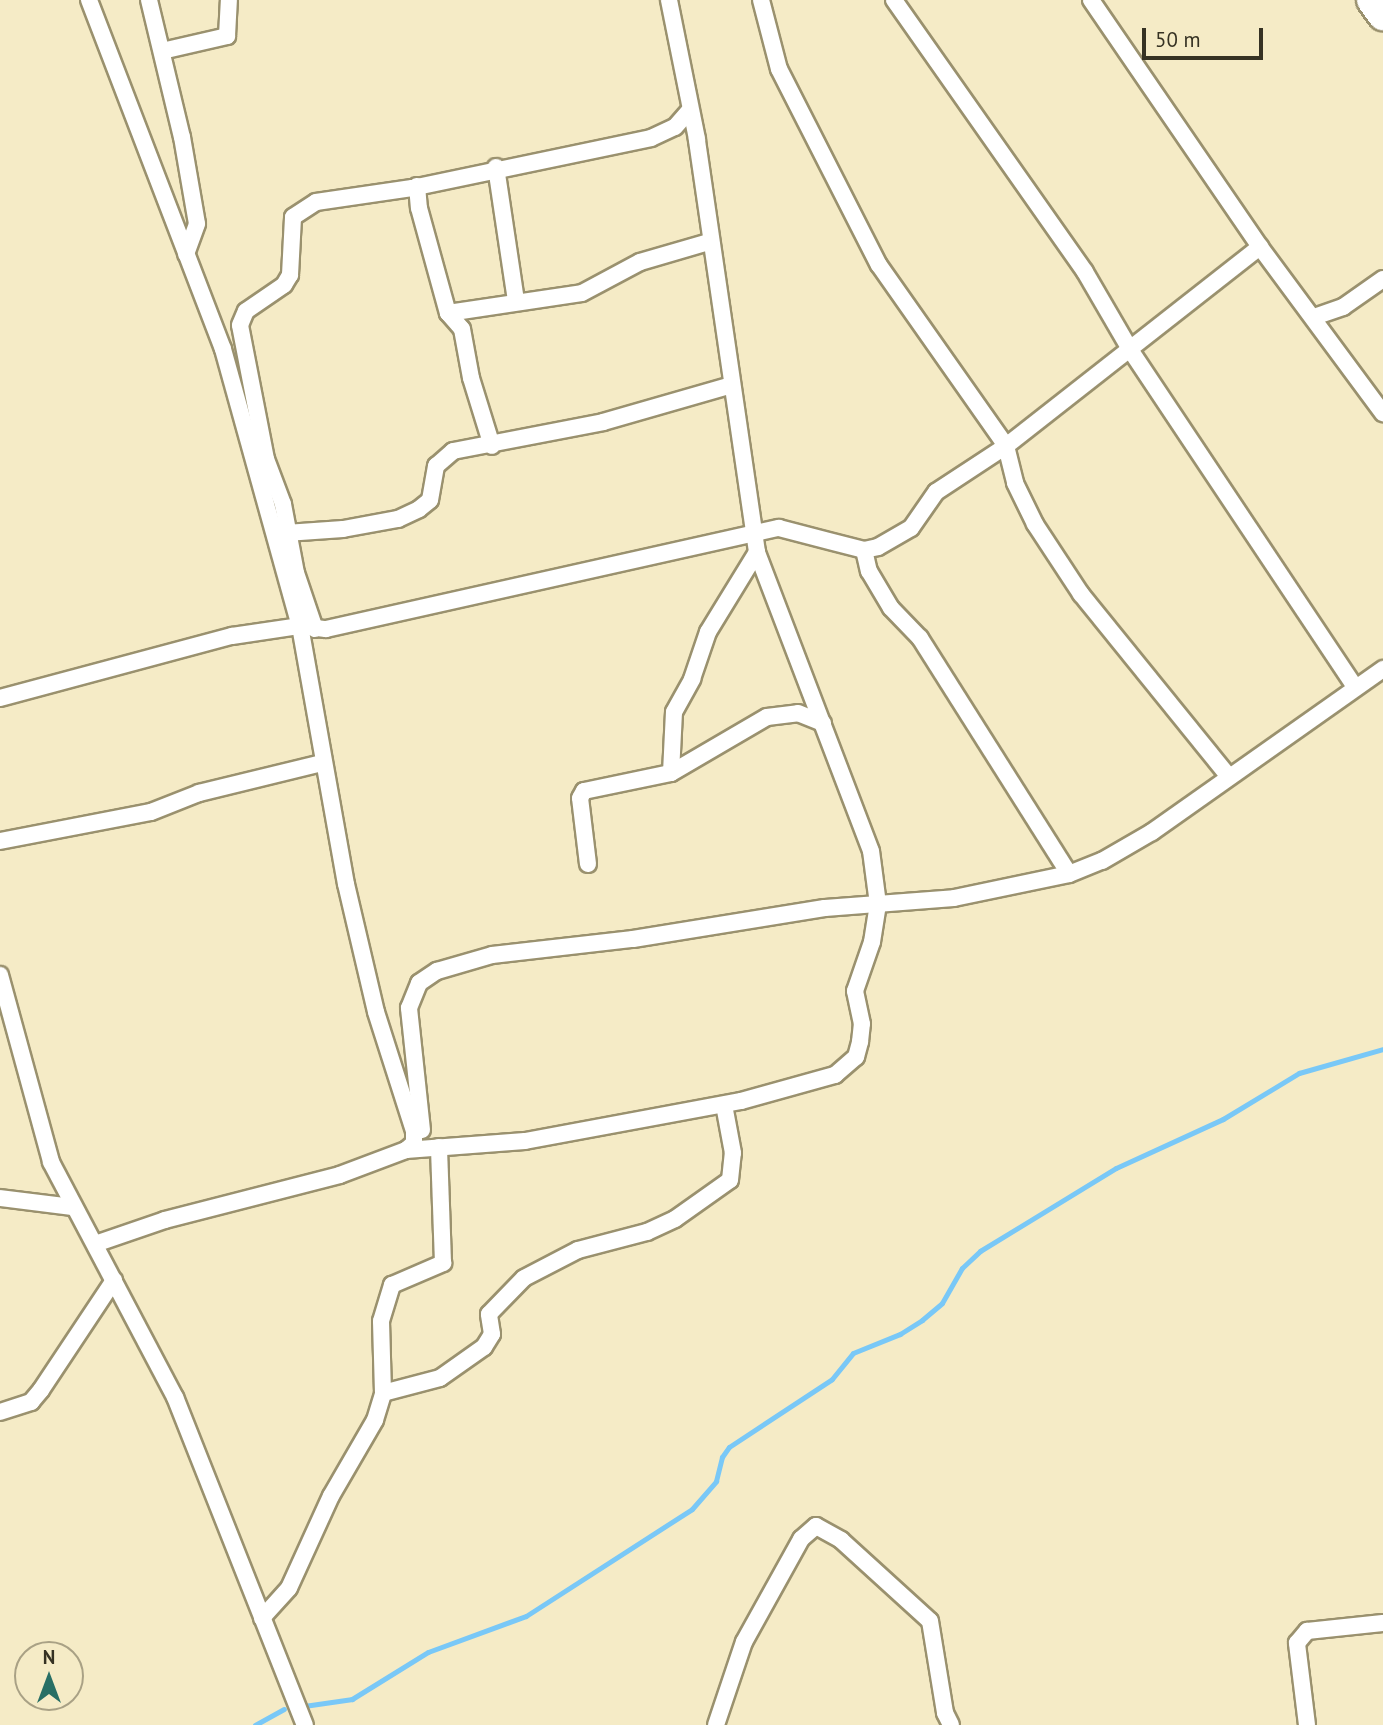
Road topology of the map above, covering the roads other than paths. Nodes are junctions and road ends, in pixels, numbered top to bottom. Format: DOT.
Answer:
graph roads {
  1 [pos="89,0"];
  2 [pos="149,0"];
  3 [pos="229,0"];
  4 [pos="669,0"];
  5 [pos="761,0"];
  6 [pos="894,0"];
  7 [pos="1091,0"];
  8 [pos="1373,0"];
  9 [pos="1383,15"];
  10 [pos="162,51"];
  11 [pos="689,111"];
  12 [pos="496,167"];
  13 [pos="417,186"];
  14 [pos="709,242"];
  15 [pos="1259,247"];
  16 [pos="186,254"];
  17 [pos="1383,279"];
  18 [pos="516,301"];
  19 [pos="448,313"];
  20 [pos="1314,317"];
  21 [pos="1131,351"];
  22 [pos="732,385"];
  23 [pos="1383,413"];
  24 [pos="492,446"];
  25 [pos="1006,446"];
  26 [pos="286,533"];
  27 [pos="753,533"];
  28 [pos="864,550"];
  29 [pos="757,552"];
  30 [pos="308,628"];
  31 [pos="1383,669"];
  32 [pos="1354,686"];
  33 [pos="0,687"];
  34 [pos="19,693"];
  35 [pos="0,698"];
  36 [pos="823,723"];
  37 [pos="321,763"];
  38 [pos="671,773"];
  39 [pos="1229,777"];
  40 [pos="0,841"];
  41 [pos="588,864"];
  42 [pos="1069,874"];
  43 [pos="878,904"];
  44 [pos="0,975"];
  45 [pos="724,1105"];
  46 [pos="410,1146"];
  47 [pos="439,1147"];
  48 [pos="0,1198"];
  49 [pos="72,1207"];
  50 [pos="95,1244"];
  51 [pos="114,1280"];
  52 [pos="383,1394"];
  53 [pos="0,1412"];
  54 [pos="262,1618"];
  55 [pos="1383,1623"];
  56 [pos="305,1725"];
  57 [pos="716,1725"];
  58 [pos="951,1725"];
  59 [pos="1307,1725"];
  1 -- 16 [label="street"];
  2 -- 10 [label="street"];
  3 -- 10 [label="street"];
  4 -- 11 [label="street"];
  5 -- 25 [label="street"];
  6 -- 21 [label="street"];
  7 -- 15 [label="street"];
  8 -- 9 [label="highway"];
  10 -- 16 [label="street"];
  11 -- 12 [label="street"];
  11 -- 14 [label="street"];
  12 -- 13 [label="street"];
  12 -- 18 [label="street"];
  13 -- 19 [label="street"];
  13 -- 26 [label="street"];
  14 -- 18 [label="street"];
  14 -- 22 [label="street"];
  15 -- 20 [label="street"];
  15 -- 21 [label="street"];
  16 -- 30 [label="street"];
  17 -- 20 [label="street"];
  18 -- 19 [label="street"];
  19 -- 24 [label="street"];
  20 -- 23 [label="street"];
  21 -- 25 [label="street"];
  21 -- 32 [label="street"];
  22 -- 24 [label="street"];
  22 -- 27 [label="street"];
  24 -- 26 [label="street"];
  25 -- 28 [label="street"];
  25 -- 39 [label="street"];
  26 -- 30 [label="street"];
  27 -- 28 [label="street"];
  27 -- 29 [label="street"];
  27 -- 30 [label="street"];
  28 -- 42 [label="street"];
  29 -- 36 [label="street"];
  29 -- 38 [label="street"];
  30 -- 34 [label="street"];
  30 -- 37 [label="street"];
  31 -- 32 [label="street"];
  32 -- 39 [label="street"];
  33 -- 34 [label="street"];
  34 -- 35 [label="street"];
  36 -- 38 [label="street"];
  36 -- 43 [label="street"];
  37 -- 40 [label="street"];
  37 -- 46 [label="street"];
  38 -- 41 [label="street"];
  39 -- 42 [label="street"];
  42 -- 43 [label="street"];
  43 -- 45 [label="street"];
  43 -- 46 [label="street"];
  44 -- 49 [label="street"];
  45 -- 47 [label="street"];
  45 -- 52 [label="street"];
  46 -- 47 [label="street"];
  46 -- 50 [label="street"];
  47 -- 52 [label="street"];
  48 -- 49 [label="street"];
  49 -- 50 [label="street"];
  50 -- 51 [label="street"];
  51 -- 53 [label="street"];
  51 -- 54 [label="street"];
  52 -- 54 [label="street"];
  54 -- 56 [label="street"];
  55 -- 59 [label="street"];
  57 -- 58 [label="street"];
}
